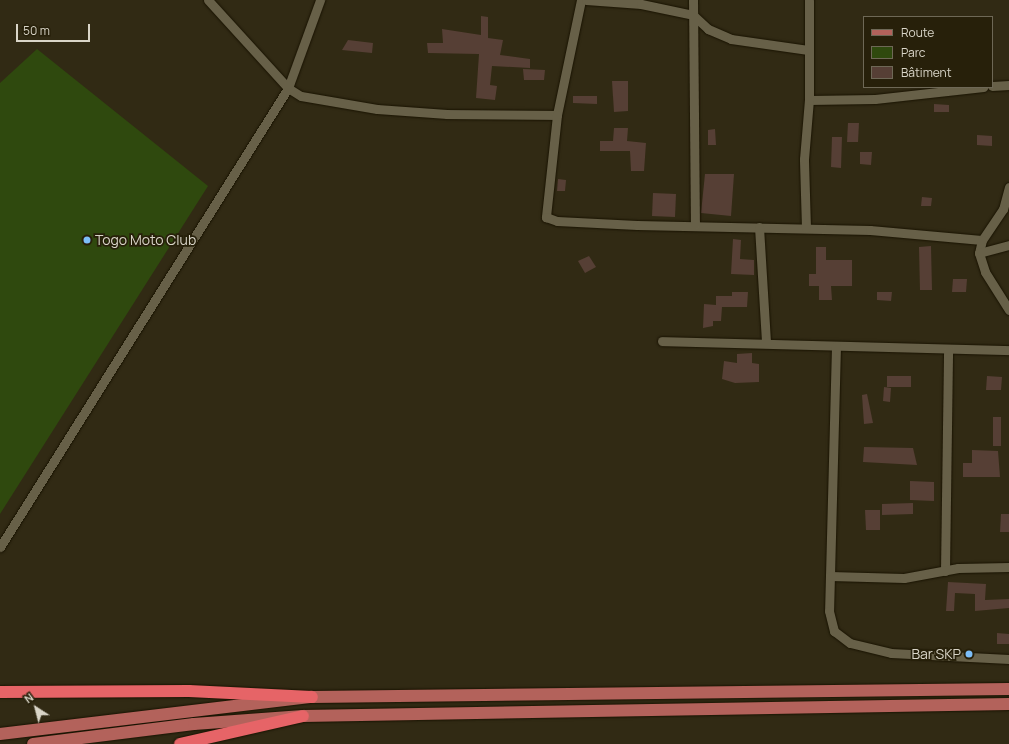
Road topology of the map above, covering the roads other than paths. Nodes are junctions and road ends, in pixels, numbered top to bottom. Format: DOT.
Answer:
graph roads {
  1 [pos="208,0"];
  2 [pos="320,0"];
  3 [pos="581,0"];
  4 [pos="586,0"];
  5 [pos="693,0"];
  6 [pos="809,0"];
  7 [pos="693,15"];
  8 [pos="808,50"];
  9 [pos="1009,85"];
  10 [pos="993,86"];
  11 [pos="288,88"];
  12 [pos="974,88"];
  13 [pos="810,100"];
  14 [pos="557,115"];
  15 [pos="1009,187"];
  16 [pos="695,225"];
  17 [pos="759,227"];
  18 [pos="806,228"];
  19 [pos="982,240"];
  20 [pos="1009,245"];
  21 [pos="979,253"];
  22 [pos="1009,310"];
  23 [pos="662,340"];
  24 [pos="766,342"];
  25 [pos="836,346"];
  26 [pos="948,350"];
  27 [pos="1009,350"];
  28 [pos="0,547"];
  29 [pos="1009,567"];
  30 [pos="945,571"];
  31 [pos="830,576"];
  32 [pos="1009,659"];
  33 [pos="1009,689"];
  34 [pos="0,692"];
  35 [pos="312,697"];
  36 [pos="1009,704"];
  37 [pos="303,716"];
  38 [pos="0,734"];
  39 [pos="33,744"];
  40 [pos="180,744"];
  1 -- 11 [label="street"];
  2 -- 11 [label="street"];
  3 -- 14 [label="street"];
  4 -- 7 [label="street"];
  5 -- 7 [label="street"];
  6 -- 8 [label="street"];
  7 -- 8 [label="street"];
  7 -- 16 [label="street"];
  8 -- 13 [label="street"];
  9 -- 10 [label="street"];
  11 -- 14 [label="street"];
  11 -- 28 [label="street"];
  12 -- 13 [label="street"];
  13 -- 18 [label="street"];
  14 -- 16 [label="street"];
  15 -- 19 [label="street"];
  16 -- 17 [label="street"];
  17 -- 18 [label="street"];
  17 -- 24 [label="street"];
  18 -- 19 [label="street"];
  19 -- 21 [label="street"];
  20 -- 21 [label="street"];
  21 -- 22 [label="street"];
  23 -- 24 [label="street"];
  24 -- 25 [label="street"];
  25 -- 26 [label="street"];
  25 -- 31 [label="street"];
  26 -- 27 [label="street"];
  26 -- 30 [label="street"];
  29 -- 30 [label="street"];
  30 -- 31 [label="street"];
  31 -- 32 [label="street"];
  33 -- 35 [label="main road"];
  34 -- 35 [label="highway"];
  35 -- 38 [label="main road"];
  36 -- 37 [label="main road"];
  37 -- 39 [label="main road"];
  37 -- 40 [label="highway"];
}
